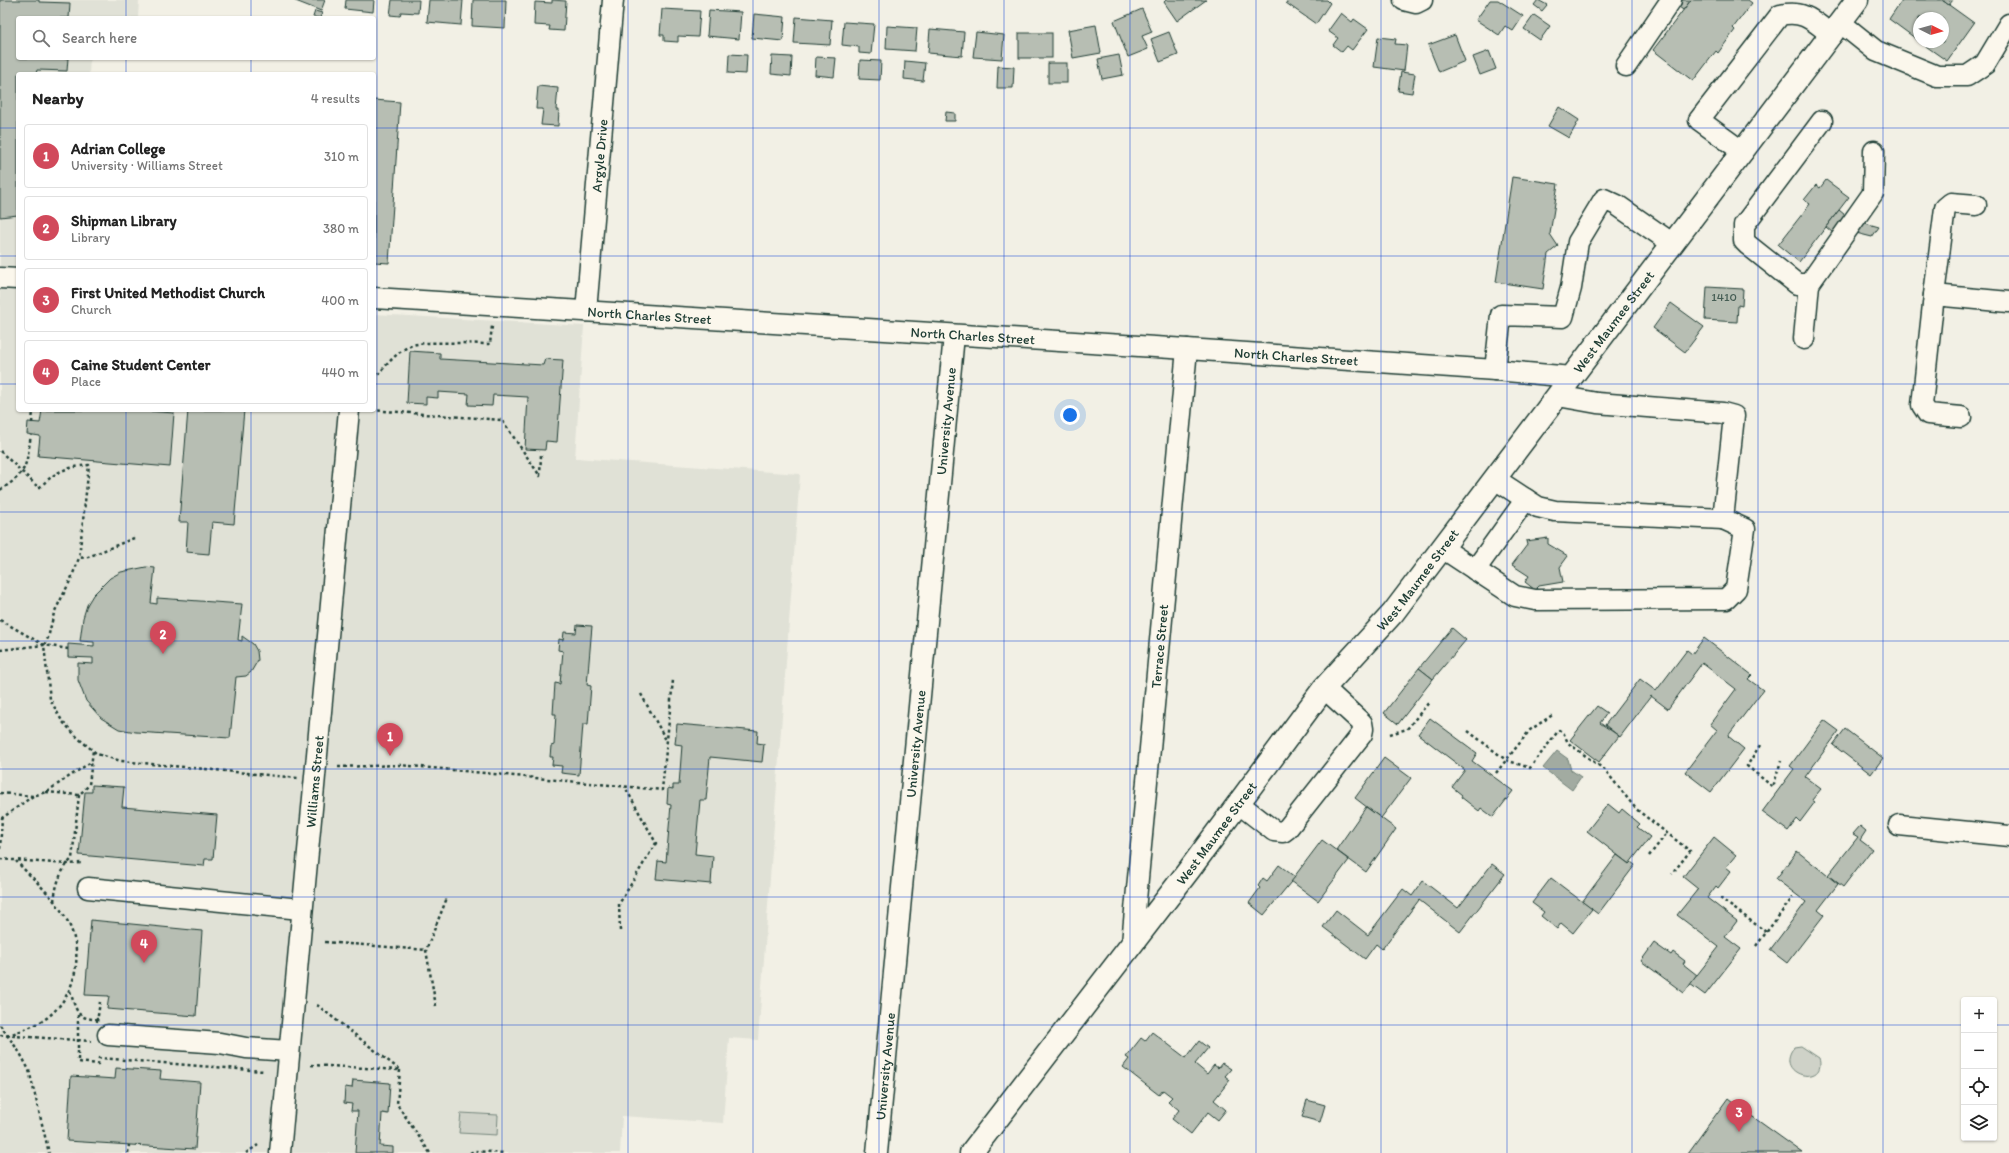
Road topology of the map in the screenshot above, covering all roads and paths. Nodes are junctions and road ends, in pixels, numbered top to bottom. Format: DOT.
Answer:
graph roads {
  1 [pos="613,0"];
  2 [pos="1404,0"];
  3 [pos="1422,0"];
  4 [pos="1671,0"];
  5 [pos="1857,0"];
  6 [pos="2009,24"];
  7 [pos="1837,29"];
  8 [pos="1626,66"];
  9 [pos="1822,120"];
  10 [pos="1874,151"];
  11 [pos="1744,152"];
  12 [pos="1976,205"];
  13 [pos="1673,244"];
  14 [pos="0,278"];
  15 [pos="16,278"];
  16 [pos="1808,284"];
  17 [pos="1934,295"];
  18 [pos="376,298"];
  19 [pos="2009,302"];
  20 [pos="586,311"];
  21 [pos="492,326"];
  22 [pos="954,335"];
  23 [pos="1804,339"];
  24 [pos="1187,349"];
  25 [pos="1495,370"];
  26 [pos="376,377"];
  27 [pos="1572,377"];
  28 [pos="1558,396"];
  29 [pos="376,410"];
  30 [pos="33,412"];
  31 [pos="348,412"];
  32 [pos="1961,417"];
  33 [pos="32,422"];
  34 [pos="31,435"];
  35 [pos="0,451"];
  36 [pos="541,455"];
  37 [pos="90,461"];
  38 [pos="89,465"];
  39 [pos="22,473"];
  40 [pos="1495,479"];
  41 [pos="0,490"];
  42 [pos="1526,499"];
  43 [pos="1723,519"];
  44 [pos="134,538"];
  45 [pos="1442,548"];
  46 [pos="79,558"];
  47 [pos="1475,570"];
  48 [pos="0,620"];
  49 [pos="44,645"];
  50 [pos="68,649"];
  51 [pos="0,650"];
  52 [pos="673,680"];
  53 [pos="1324,688"];
  54 [pos="641,694"];
  55 [pos="1430,701"];
  56 [pos="1554,714"];
  57 [pos="1468,730"];
  58 [pos="1390,734"];
  59 [pos="666,740"];
  60 [pos="1760,745"];
  61 [pos="93,750"];
  62 [pos="1506,760"];
  63 [pos="1781,761"];
  64 [pos="91,762"];
  65 [pos="338,767"];
  66 [pos="1496,773"];
  67 [pos="301,778"];
  68 [pos="625,786"];
  69 [pos="46,792"];
  70 [pos="0,793"];
  71 [pos="80,795"];
  72 [pos="33,796"];
  73 [pos="1238,803"];
  74 [pos="1898,825"];
  75 [pos="1667,833"];
  76 [pos="2009,836"];
  77 [pos="0,849"];
  78 [pos="1649,856"];
  79 [pos="0,859"];
  80 [pos="16,861"];
  81 [pos="81,863"];
  82 [pos="67,864"];
  83 [pos="1672,874"];
  84 [pos="88,888"];
  85 [pos="1794,897"];
  86 [pos="447,898"];
  87 [pos="1720,898"];
  88 [pos="54,901"];
  89 [pos="301,909"];
  90 [pos="620,931"];
  91 [pos="1766,932"];
  92 [pos="325,942"];
  93 [pos="1132,943"];
  94 [pos="1756,946"];
  95 [pos="426,950"];
  96 [pos="69,991"];
  97 [pos="317,1005"];
  98 [pos="436,1006"];
  99 [pos="78,1014"];
  100 [pos="0,1025"];
  101 [pos="101,1032"];
  102 [pos="0,1035"];
  103 [pos="7,1036"];
  104 [pos="79,1040"];
  105 [pos="289,1051"];
  106 [pos="311,1065"];
  107 [pos="400,1070"];
  108 [pos="264,1071"];
  109 [pos="129,1145"];
  110 [pos="258,1145"];
  111 [pos="49,1153"];
  112 [pos="128,1153"];
  113 [pos="246,1153"];
  114 [pos="280,1153"];
  115 [pos="430,1153"];
  116 [pos="470,1153"];
  117 [pos="505,1153"];
  118 [pos="877,1153"];
  119 [pos="971,1153"];
  1 -- 20 [label="street, Argyle Drive"];
  2 -- 3 [label="street"];
  4 -- 8 [label="street"];
  5 -- 7 [label="main road, West Maumee Street"];
  6 -- 7 [label="street"];
  7 -- 11 [label="main road, West Maumee Street"];
  7 -- 11 [label="street"];
  9 -- 16 [label="street"];
  10 -- 16 [label="street"];
  11 -- 13 [label="main road, West Maumee Street"];
  12 -- 17 [label="street"];
  13 -- 25 [label="street"];
  13 -- 27 [label="main road, West Maumee Street"];
  14 -- 15 [label="street"];
  16 -- 23 [label="street"];
  17 -- 19 [label="street"];
  17 -- 32 [label="street"];
  18 -- 20 [label="street, North Charles Street"];
  20 -- 22 [label="street, North Charles Street"];
  21 -- 26 [label="path"];
  22 -- 24 [label="street, North Charles Street"];
  22 -- 118 [label="street, University Avenue"];
  24 -- 25 [label="street, North Charles Street"];
  24 -- 93 [label="street, Terrace Street"];
  25 -- 27 [label="street, North Charles Street"];
  27 -- 28 [label="main road, West Maumee Street"];
  28 -- 40 [label="main road, West Maumee Street"];
  28 -- 43 [label="street"];
  29 -- 36 [label="path"];
  30 -- 33 [label="path"];
  31 -- 89 [label="street, Williams Street"];
  34 -- 39 [label="path"];
  35 -- 39 [label="path"];
  37 -- 38 [label="path"];
  38 -- 39 [label="path"];
  38 -- 46 [label="path"];
  39 -- 41 [label="path"];
  40 -- 42 [label="street"];
  40 -- 45 [label="main road, West Maumee Street"];
  42 -- 43 [label="street"];
  42 -- 47 [label="street"];
  43 -- 47 [label="street"];
  44 -- 46 [label="path"];
  45 -- 47 [label="street"];
  45 -- 53 [label="main road, West Maumee Street"];
  46 -- 49 [label="path"];
  48 -- 49 [label="path"];
  49 -- 50 [label="path"];
  49 -- 51 [label="path"];
  49 -- 61 [label="path"];
  52 -- 59 [label="path"];
  53 -- 73 [label="main road, West Maumee Street"];
  53 -- 73 [label="street"];
  54 -- 59 [label="path"];
  55 -- 58 [label="path"];
  56 -- 62 [label="path"];
  57 -- 62 [label="path"];
  59 -- 68 [label="path"];
  60 -- 63 [label="path"];
  61 -- 64 [label="path"];
  61 -- 67 [label="path"];
  62 -- 66 [label="path"];
  62 -- 75 [label="path"];
  64 -- 69 [label="path"];
  64 -- 71 [label="path"];
  65 -- 68 [label="path"];
  68 -- 90 [label="path"];
  69 -- 71 [label="path"];
  69 -- 72 [label="path"];
  70 -- 72 [label="path"];
  71 -- 82 [label="path"];
  72 -- 77 [label="path"];
  73 -- 93 [label="main road, West Maumee Street"];
  74 -- 76 [label="street"];
  75 -- 78 [label="path"];
  75 -- 83 [label="path"];
  79 -- 80 [label="path"];
  80 -- 82 [label="path"];
  80 -- 88 [label="path"];
  81 -- 82 [label="path"];
  82 -- 88 [label="path"];
  84 -- 89 [label="street"];
  85 -- 91 [label="path"];
  86 -- 95 [label="path"];
  87 -- 91 [label="path"];
  88 -- 96 [label="path"];
  89 -- 105 [label="street, Williams Street"];
  91 -- 94 [label="path"];
  92 -- 95 [label="path"];
  93 -- 119 [label="main road, West Maumee Street"];
  95 -- 98 [label="path"];
  96 -- 99 [label="path"];
  96 -- 103 [label="path"];
  97 -- 107 [label="path"];
  99 -- 101 [label="path"];
  99 -- 104 [label="path"];
  100 -- 103 [label="path"];
  101 -- 104 [label="path"];
  101 -- 105 [label="street"];
  102 -- 103 [label="path"];
  103 -- 104 [label="path"];
  103 -- 111 [label="path"];
  104 -- 108 [label="path"];
  105 -- 114 [label="street, Williams Street"];
  106 -- 107 [label="path"];
  107 -- 115 [label="path"];
  109 -- 112 [label="path"];
  110 -- 113 [label="path"];
  116 -- 117 [label="path"];
}
